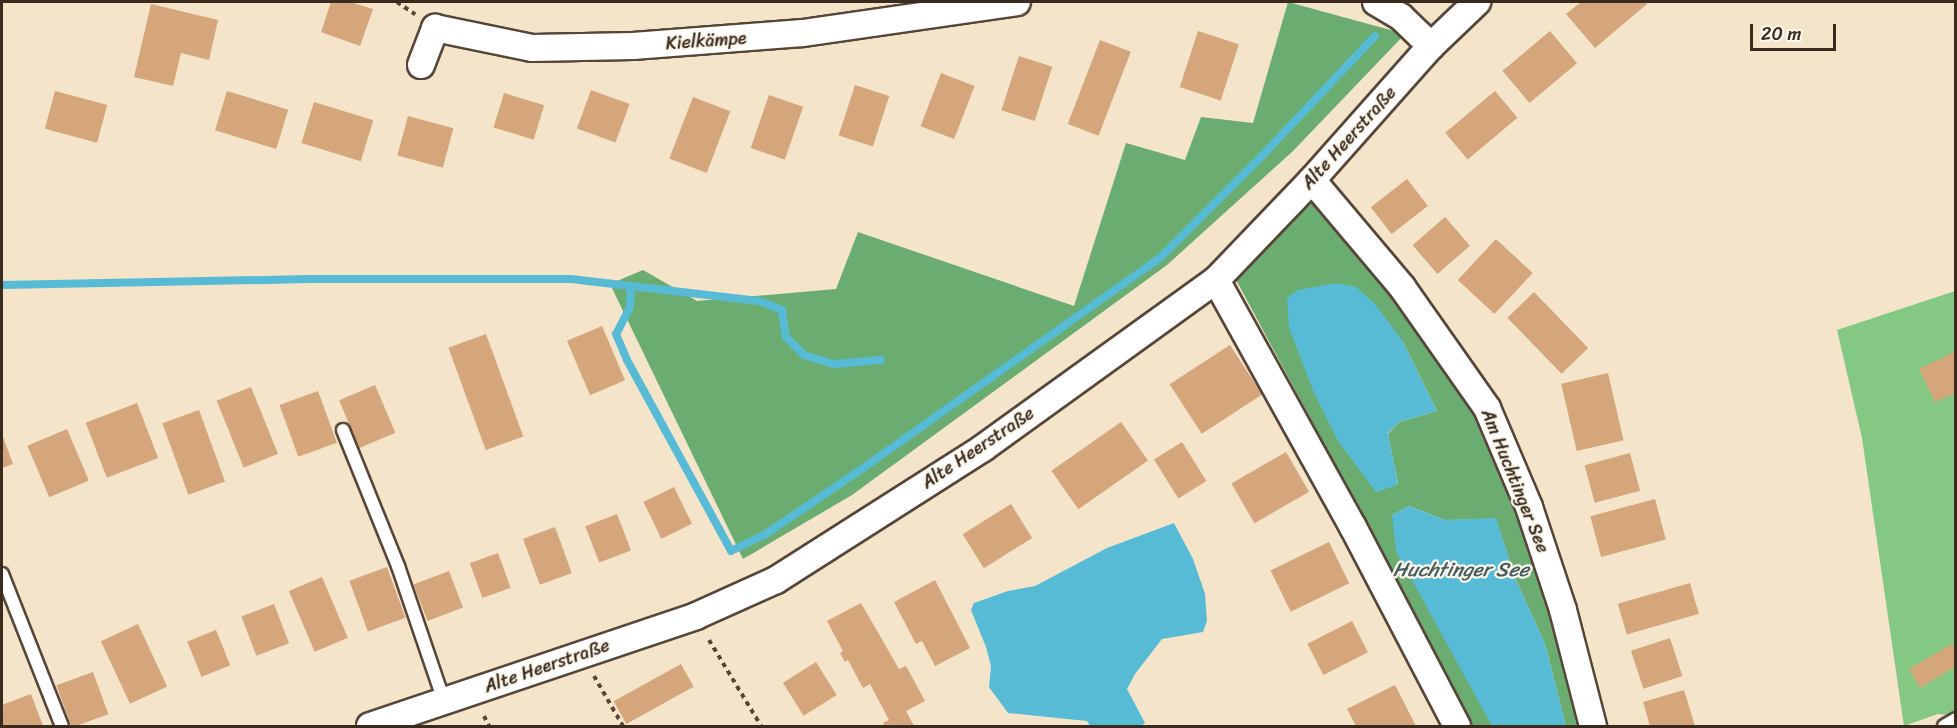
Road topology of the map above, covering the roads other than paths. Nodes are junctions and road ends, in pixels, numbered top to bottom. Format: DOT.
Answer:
graph roads {
  1 [pos="1017,2"];
  2 [pos="1376,2"];
  3 [pos="1477,2"];
  4 [pos="1431,46"];
  5 [pos="421,65"];
  6 [pos="1312,180"];
  7 [pos="1216,280"];
  8 [pos="343,430"];
  9 [pos="2,574"];
  10 [pos="444,701"];
  11 [pos="1956,719"];
  12 [pos="62,726"];
  13 [pos="370,726"];
  14 [pos="1457,726"];
  15 [pos="1593,726"];
  16 [pos="1944,726"];
  1 -- 5 [label="street, Kielkämpe"];
  2 -- 4 [label="street"];
  3 -- 4 [label="street, Alte Heerstraße"];
  4 -- 6 [label="street, Alte Heerstraße"];
  6 -- 7 [label="street, Alte Heerstraße"];
  6 -- 15 [label="street, Am Huchtinger See"];
  7 -- 10 [label="street, Alte Heerstraße"];
  7 -- 14 [label="street"];
  8 -- 10 [label="lane"];
  9 -- 12 [label="lane"];
  10 -- 13 [label="street, Alte Heerstraße"];
  11 -- 16 [label="lane"];
}
